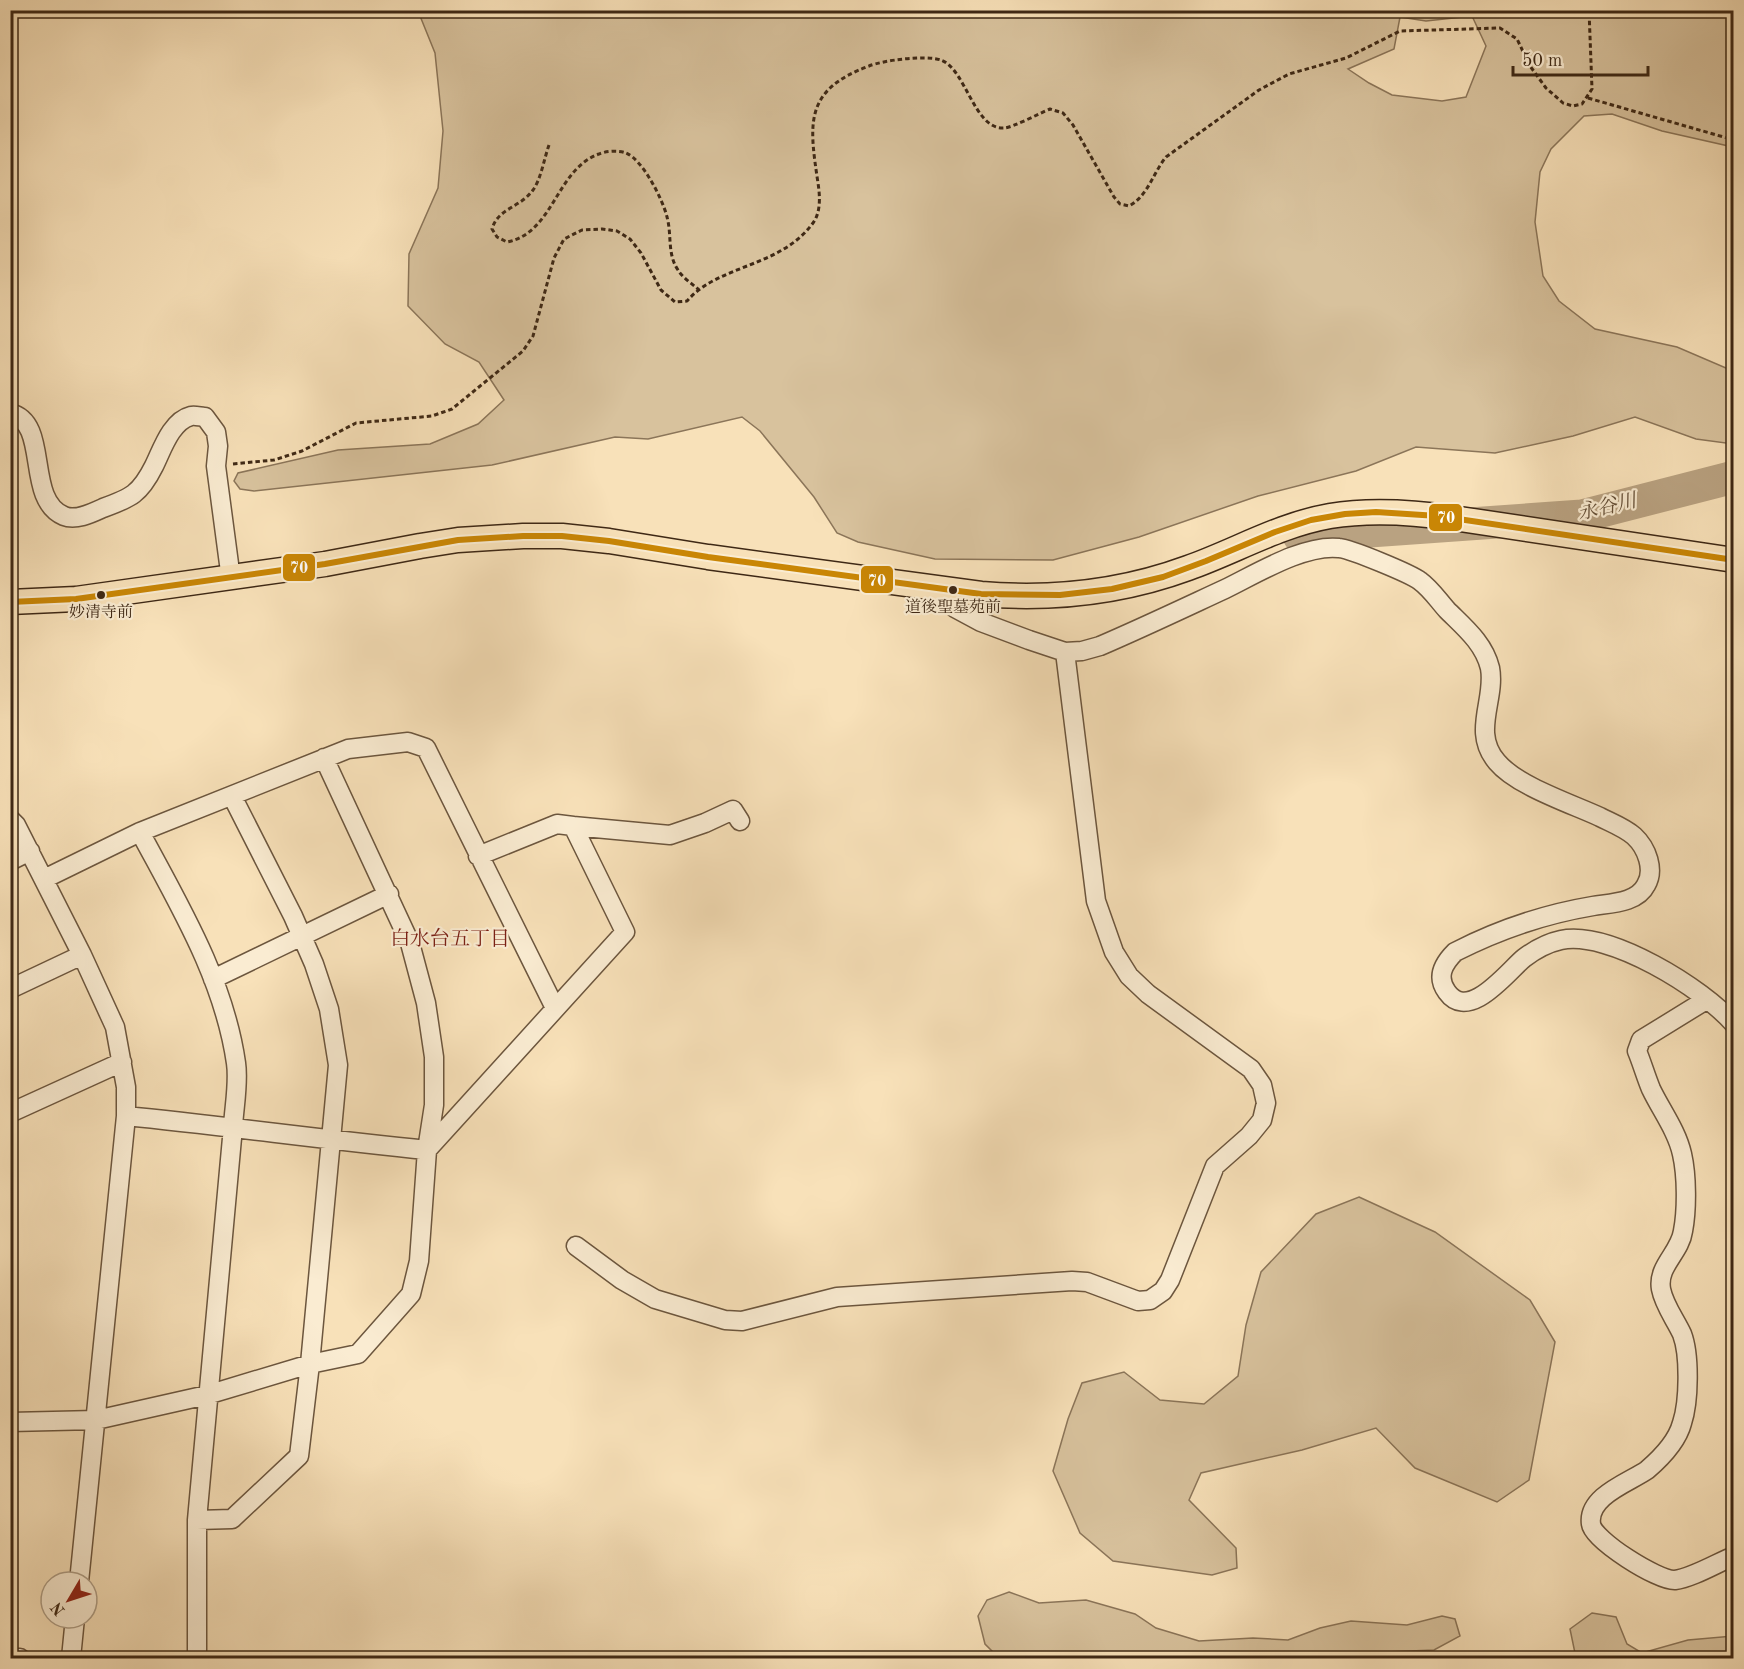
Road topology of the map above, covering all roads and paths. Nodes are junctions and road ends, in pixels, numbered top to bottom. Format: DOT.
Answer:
graph roads {
  1 [pos="1589,10"];
  2 [pos="1588,98"];
  3 [pos="1734,140"];
  4 [pos="549,145"];
  5 [pos="698,289"];
  6 [pos="10,413"];
  7 [pos="216,465"];
  8 [pos="1734,560"];
  9 [pos="231,579"];
  10 [pos="926,586"];
  11 [pos="10,602"];
  12 [pos="1065,652"];
  13 [pos="324,758"];
  14 [pos="232,795"];
  15 [pos="10,819"];
  16 [pos="740,821"];
  17 [pos="573,826"];
  18 [pos="140,832"];
  19 [pos="30,851"];
  20 [pos="478,856"];
  21 [pos="10,861"];
  22 [pos="44,879"];
  23 [pos="388,894"];
  24 [pos="302,936"];
  25 [pos="81,955"];
  26 [pos="213,979"];
  27 [pos="10,990"];
  28 [pos="1706,1000"];
  29 [pos="555,1008"];
  30 [pos="1734,1024"];
  31 [pos="122,1062"];
  32 [pos="10,1113"];
  33 [pos="126,1116"];
  34 [pos="233,1127"];
  35 [pos="331,1141"];
  36 [pos="427,1150"];
  37 [pos="576,1246"];
  38 [pos="310,1364"];
  39 [pos="207,1395"];
  40 [pos="96,1420"];
  41 [pos="10,1422"];
  42 [pos="197,1520"];
  43 [pos="1734,1556"];
  44 [pos="80,1570"];
  45 [pos="74,1630"];
  46 [pos="10,1658"];
  47 [pos="20,1659"];
  48 [pos="71,1659"];
  49 [pos="197,1659"];
  1 -- 2 [label="path"];
  2 -- 3 [label="path"];
  2 -- 5 [label="path"];
  4 -- 5 [label="path"];
  5 -- 7 [label="path"];
  6 -- 7 [label="street"];
  7 -- 9 [label="street"];
  8 -- 10 [label="main road"];
  9 -- 10 [label="main road"];
  9 -- 11 [label="main road"];
  10 -- 12 [label="street"];
  12 -- 28 [label="street"];
  12 -- 37 [label="street"];
  13 -- 14 [label="street"];
  13 -- 20 [label="street"];
  13 -- 23 [label="street"];
  14 -- 18 [label="street"];
  14 -- 24 [label="street"];
  15 -- 19 [label="street"];
  16 -- 17 [label="street"];
  17 -- 20 [label="street"];
  17 -- 29 [label="street"];
  18 -- 22 [label="street"];
  18 -- 26 [label="street"];
  19 -- 21 [label="street"];
  19 -- 22 [label="street"];
  20 -- 29 [label="street"];
  22 -- 25 [label="street"];
  23 -- 24 [label="street"];
  23 -- 36 [label="street"];
  24 -- 26 [label="street"];
  24 -- 35 [label="street"];
  25 -- 27 [label="street"];
  25 -- 31 [label="street"];
  26 -- 34 [label="street"];
  28 -- 30 [label="street"];
  28 -- 43 [label="street"];
  29 -- 36 [label="street"];
  31 -- 32 [label="street"];
  31 -- 33 [label="street"];
  33 -- 34 [label="street"];
  33 -- 40 [label="street"];
  34 -- 35 [label="street"];
  34 -- 39 [label="street"];
  35 -- 36 [label="street"];
  35 -- 38 [label="street"];
  36 -- 38 [label="street"];
  38 -- 39 [label="street"];
  38 -- 42 [label="street"];
  39 -- 40 [label="street"];
  39 -- 42 [label="street"];
  40 -- 41 [label="street"];
  40 -- 44 [label="street"];
  42 -- 49 [label="street"];
  45 -- 48 [label="street"];
  46 -- 47 [label="street"];
}
